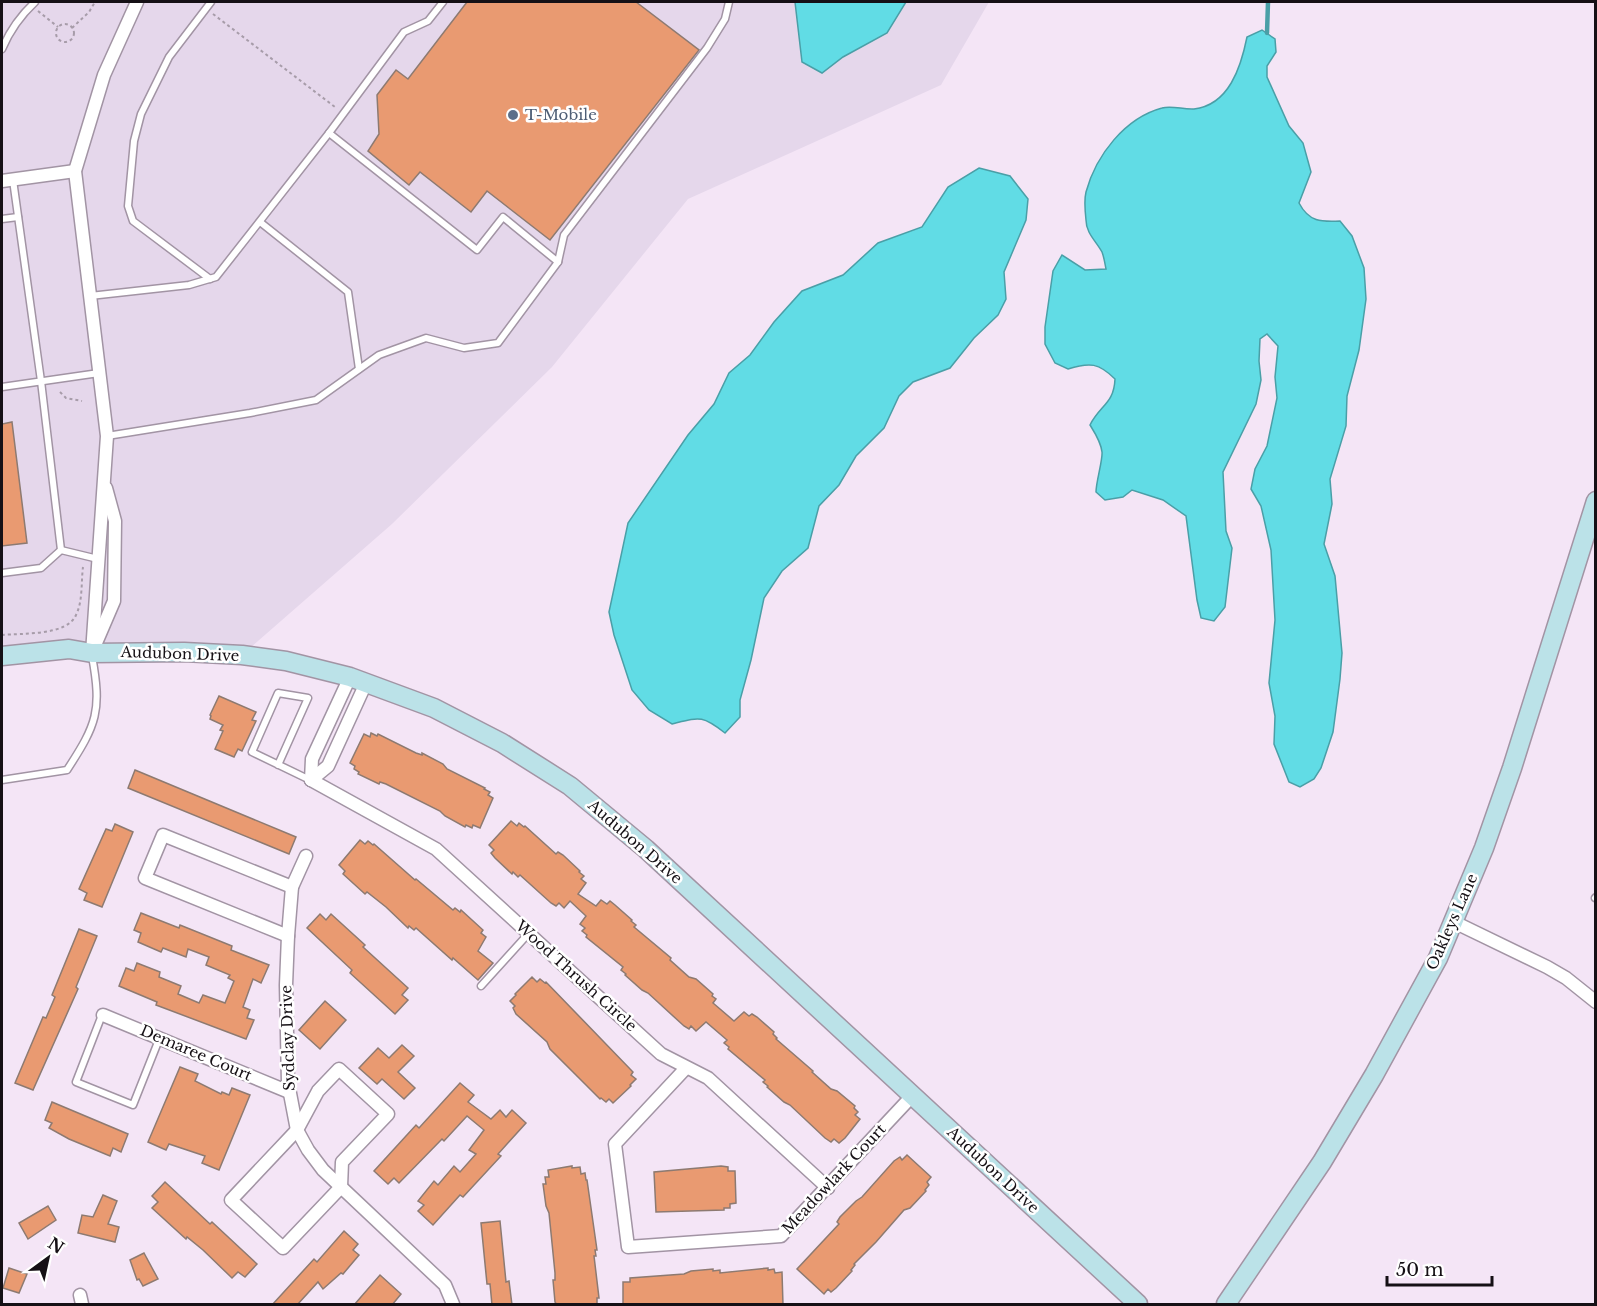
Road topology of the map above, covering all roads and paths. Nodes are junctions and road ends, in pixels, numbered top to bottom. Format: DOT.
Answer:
graph roads {
  1 [pos="95,2"];
  2 [pos="137,2"];
  3 [pos="211,2"];
  4 [pos="443,2"];
  5 [pos="729,2"];
  6 [pos="33,3"];
  7 [pos="206,8"];
  8 [pos="58,27"];
  9 [pos="72,28"];
  10 [pos="2,49"];
  11 [pos="344,114"];
  12 [pos="329,134"];
  13 [pos="75,171"];
  14 [pos="7,180"];
  15 [pos="18,217"];
  16 [pos="2,219"];
  17 [pos="260,222"];
  18 [pos="558,262"];
  19 [pos="210,279"];
  20 [pos="90,296"];
  21 [pos="359,369"];
  22 [pos="99,373"];
  23 [pos="41,381"];
  24 [pos="2,387"];
  25 [pos="60,392"];
  26 [pos="82,401"];
  27 [pos="106,436"];
  28 [pos="104,478"];
  29 [pos="1596,501"];
  30 [pos="61,550"];
  31 [pos="98,559"];
  32 [pos="82,567"];
  33 [pos="2,573"];
  34 [pos="2,635"];
  35 [pos="92,653"];
  36 [pos="2,656"];
  37 [pos="358,680"];
  38 [pos="278,765"];
  39 [pos="2,780"];
  40 [pos="311,780"];
  41 [pos="306,855"];
  42 [pos="292,887"];
  43 [pos="1454,922"];
  44 [pos="529,933"];
  45 [pos="288,936"];
  46 [pos="482,986"];
  47 [pos="1596,1002"];
  48 [pos="103,1015"];
  49 [pos="160,1037"];
  50 [pos="687,1068"];
  51 [pos="289,1092"];
  52 [pos="913,1095"];
  53 [pos="297,1130"];
  54 [pos="341,1187"];
  55 [pos="828,1188"];
  56 [pos="453,1305"];
  57 [pos="1138,1305"];
  58 [pos="1226,1305"];
  1 -- 9 [label="path"];
  2 -- 13 [label="street"];
  3 -- 7 [label="lane"];
  4 -- 11 [label="lane"];
  5 -- 18 [label="lane"];
  6 -- 8 [label="path"];
  6 -- 10 [label="lane"];
  7 -- 11 [label="path"];
  7 -- 19 [label="lane"];
  8 -- 9 [label="path"];
  8 -- 9 [label="path"];
  11 -- 12 [label="lane"];
  12 -- 17 [label="lane"];
  12 -- 18 [label="lane"];
  13 -- 14 [label="street"];
  13 -- 20 [label="street"];
  14 -- 15 [label="lane"];
  15 -- 16 [label="lane"];
  15 -- 23 [label="lane"];
  17 -- 19 [label="lane"];
  17 -- 21 [label="lane"];
  18 -- 21 [label="lane"];
  19 -- 20 [label="lane"];
  20 -- 22 [label="street"];
  21 -- 27 [label="lane"];
  22 -- 23 [label="lane"];
  22 -- 27 [label="street"];
  23 -- 24 [label="lane"];
  23 -- 30 [label="lane"];
  25 -- 26 [label="path"];
  27 -- 28 [label="street"];
  28 -- 31 [label="street"];
  28 -- 35 [label="street"];
  29 -- 43 [label="street, Oakleys Lane"];
  30 -- 31 [label="lane"];
  30 -- 33 [label="lane"];
  31 -- 35 [label="street"];
  32 -- 34 [label="path"];
  35 -- 36 [label="street, Audubon Drive"];
  35 -- 37 [label="street, Audubon Drive"];
  35 -- 39 [label="lane"];
  37 -- 40 [label="street"];
  37 -- 40 [label="street"];
  37 -- 52 [label="street, Audubon Drive"];
  38 -- 38 [label="lane"];
  38 -- 40 [label="lane"];
  40 -- 44 [label="street, Wood Thrush Circle"];
  41 -- 42 [label="street, Sydclay Drive"];
  42 -- 45 [label="street, Sydclay Drive"];
  42 -- 45 [label="street"];
  43 -- 47 [label="street"];
  43 -- 58 [label="street, Oakleys Lane"];
  44 -- 46 [label="lane"];
  44 -- 50 [label="street, Wood Thrush Circle"];
  45 -- 51 [label="street, Sydclay Drive"];
  48 -- 49 [label="street, Demaree Court"];
  48 -- 49 [label="lane"];
  49 -- 51 [label="street, Demaree Court"];
  50 -- 55 [label="street, Wood Thrush Circle"];
  50 -- 55 [label="street, Meadowlark Court"];
  51 -- 53 [label="street, Sydclay Drive"];
  52 -- 55 [label="street, Meadowlark Court"];
  52 -- 57 [label="street, Audubon Drive"];
  53 -- 54 [label="street, Sydclay Drive"];
  53 -- 54 [label="street"];
  53 -- 54 [label="street"];
  54 -- 56 [label="street, Sydclay Drive"];
}
